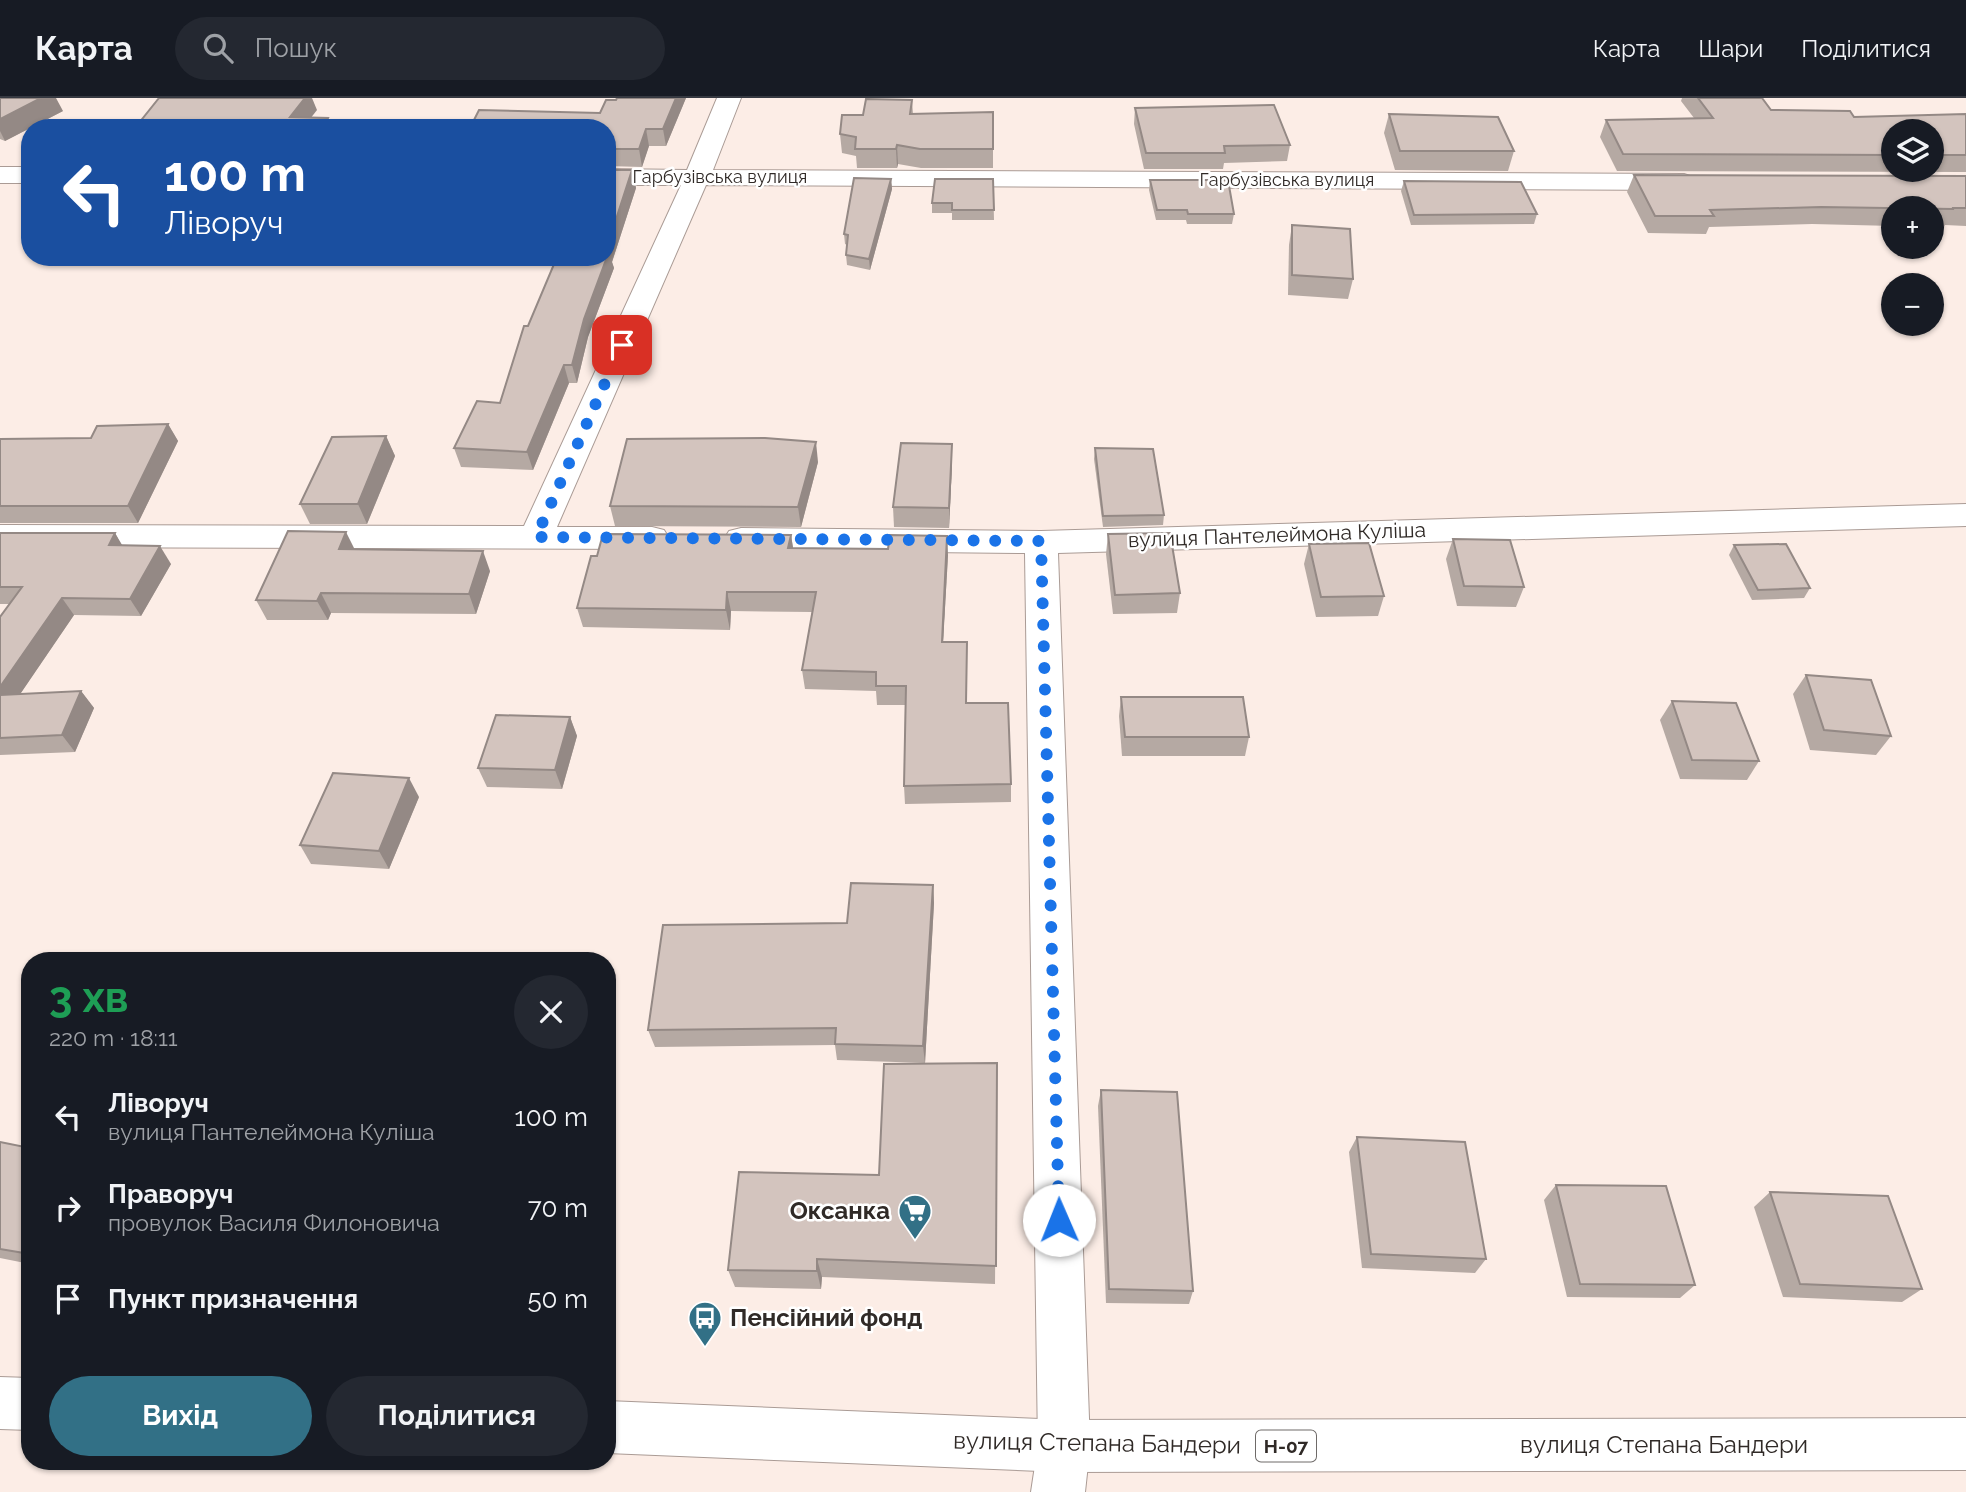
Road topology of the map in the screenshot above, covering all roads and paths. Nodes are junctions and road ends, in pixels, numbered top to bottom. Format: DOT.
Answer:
graph roads {
  1 [pos="729,98"];
  2 [pos="0,175"];
  3 [pos="21,175"];
  4 [pos="616,177"];
  5 [pos="697,177"];
  6 [pos="1715,182"];
  7 [pos="1966,516"];
  8 [pos="0,536"];
  9 [pos="536,537"];
  10 [pos="1041,541"];
  11 [pos="0,1403"];
  12 [pos="21,1404"];
  13 [pos="616,1428"];
  14 [pos="1966,1444"];
  15 [pos="1061,1469"];
  1 -- 5 [label="street"];
  2 -- 3 [label="street"];
  4 -- 5 [label="street, Гарбузівська вулиця"];
  5 -- 6 [label="street, Гарбузівська вулиця"];
  5 -- 9 [label="street"];
  7 -- 10 [label="street, вулиця Пантелеймона Куліша"];
  8 -- 9 [label="street, вулиця Пантелеймона Куліша"];
  9 -- 10 [label="street, вулиця Пантелеймона Куліша"];
  10 -- 15 [label="street"];
  11 -- 12 [label="street"];
  13 -- 15 [label="street, вулиця Степана Бандери / Н-07"];
  14 -- 15 [label="street, вулиця Степана Бандери / Н-07"];
}
